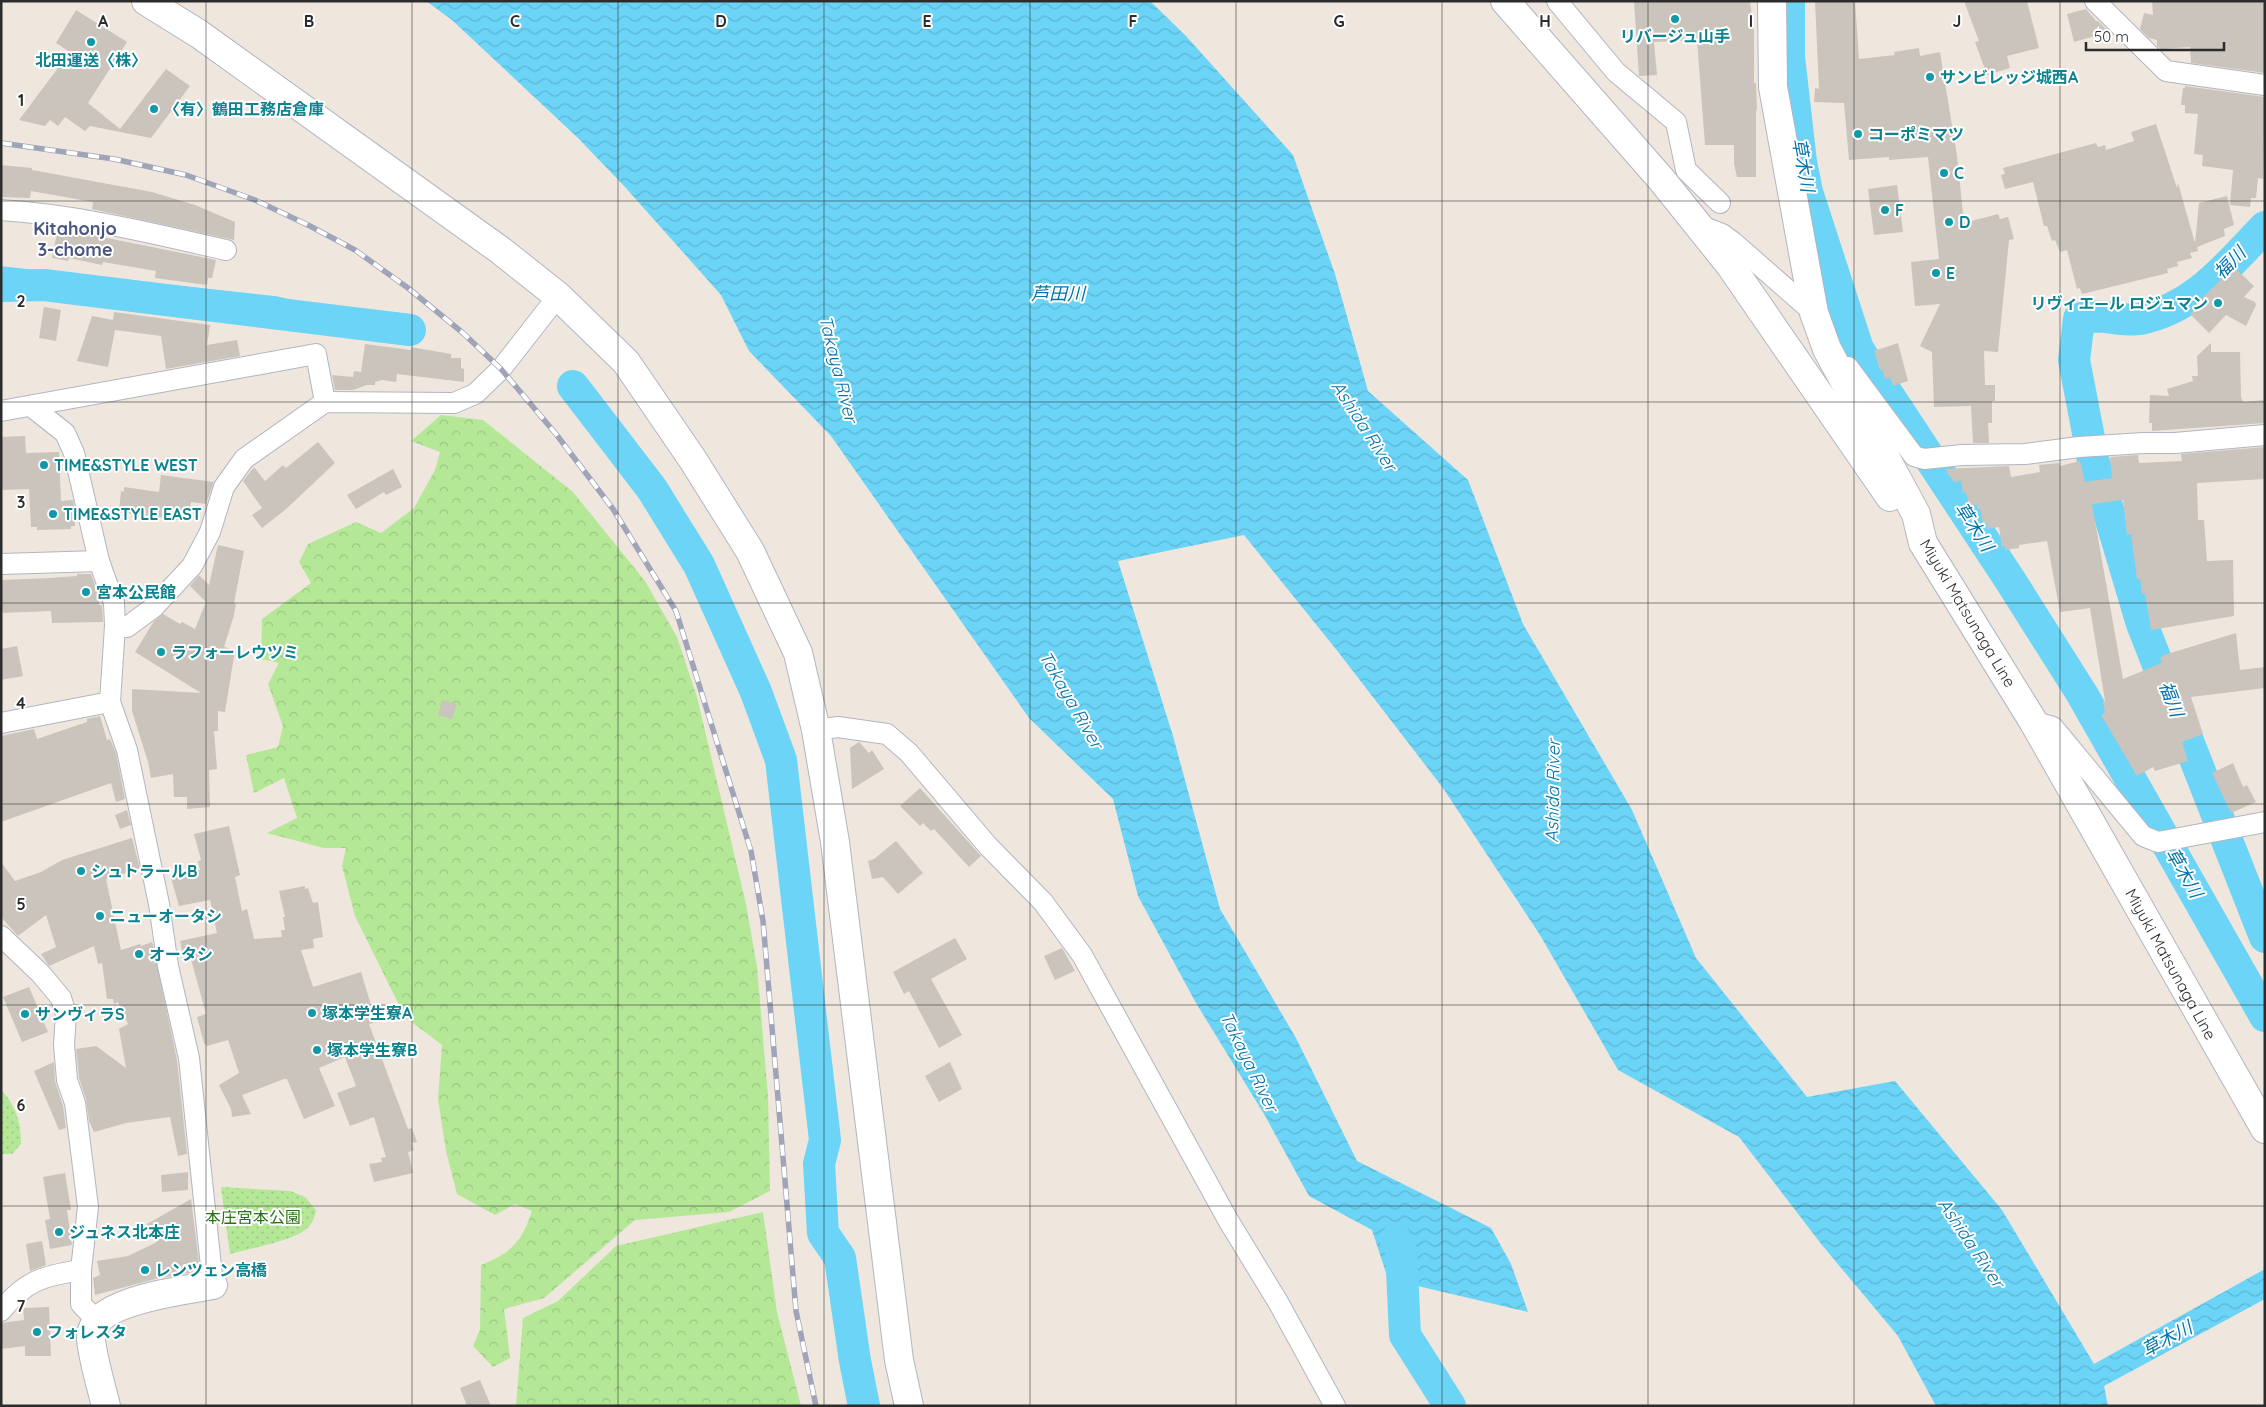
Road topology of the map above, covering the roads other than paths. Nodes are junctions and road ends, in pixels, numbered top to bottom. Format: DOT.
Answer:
graph roads {
  1 [pos="146,1"];
  2 [pos="1505,1"];
  3 [pos="1557,1"];
  4 [pos="1772,1"];
  5 [pos="2095,1"];
  6 [pos="2265,85"];
  7 [pos="1720,203"];
  8 [pos="1,210"];
  9 [pos="1697,224"];
  10 [pos="226,250"];
  11 [pos="558,296"];
  12 [pos="1814,313"];
  13 [pos="1827,349"];
  14 [pos="325,402"];
  15 [pos="32,407"];
  16 [pos="1,411"];
  17 [pos="2265,435"];
  18 [pos="1923,543"];
  19 [pos="99,562"];
  20 [pos="1,564"];
  21 [pos="115,626"];
  22 [pos="110,702"];
  23 [pos="2033,721"];
  24 [pos="1,723"];
  25 [pos="816,730"];
  26 [pos="2265,822"];
  27 [pos="1,936"];
  28 [pos="2265,1129"];
  29 [pos="81,1270"];
  30 [pos="213,1285"];
  31 [pos="1,1311"];
  32 [pos="98,1322"];
  33 [pos="106,1406"];
  34 [pos="909,1406"];
  35 [pos="1335,1406"];
  1 -- 11 [label="street"];
  2 -- 9 [label="street"];
  3 -- 7 [label="street"];
  4 -- 12 [label="street, Miyuki Matsunaga Line"];
  5 -- 6 [label="street"];
  8 -- 10 [label="street"];
  9 -- 12 [label="street"];
  9 -- 18 [label="street"];
  11 -- 14 [label="street"];
  11 -- 25 [label="street"];
  12 -- 13 [label="street, Miyuki Matsunaga Line"];
  13 -- 17 [label="street"];
  13 -- 18 [label="street, Miyuki Matsunaga Line"];
  14 -- 15 [label="street"];
  14 -- 21 [label="street"];
  15 -- 16 [label="street"];
  15 -- 19 [label="street"];
  18 -- 23 [label="street, Miyuki Matsunaga Line"];
  19 -- 20 [label="street"];
  19 -- 21 [label="street"];
  21 -- 22 [label="street"];
  22 -- 24 [label="street"];
  22 -- 30 [label="street"];
  23 -- 26 [label="street"];
  23 -- 28 [label="street, Miyuki Matsunaga Line"];
  25 -- 34 [label="street"];
  25 -- 35 [label="street"];
  27 -- 29 [label="street"];
  29 -- 31 [label="street"];
  29 -- 32 [label="street"];
  30 -- 32 [label="street"];
  32 -- 33 [label="street"];
}
